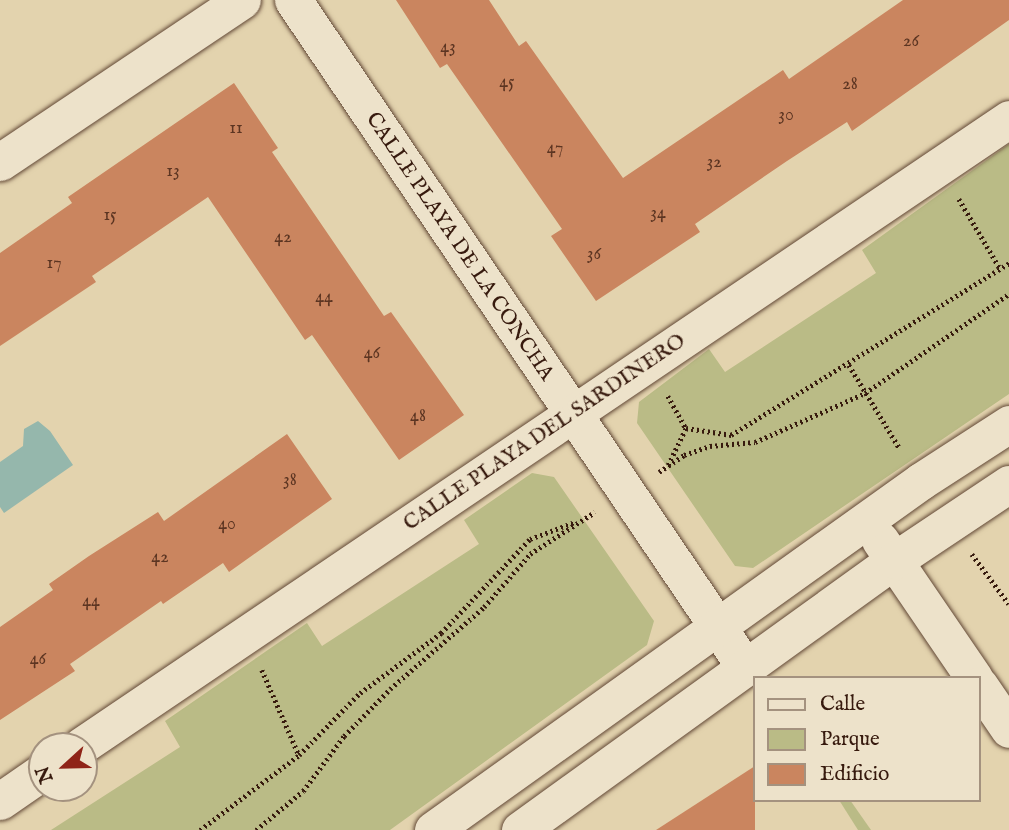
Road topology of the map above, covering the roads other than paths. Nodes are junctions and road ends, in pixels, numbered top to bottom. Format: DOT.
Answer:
graph roads {
  1 [pos="242,0"];
  2 [pos="293,0"];
  3 [pos="1009,119"];
  4 [pos="0,162"];
  5 [pos="571,415"];
  6 [pos="1009,424"];
  7 [pos="1009,484"];
  8 [pos="866,520"];
  9 [pos="895,560"];
  10 [pos="716,627"];
  11 [pos="745,667"];
  12 [pos="973,676"];
  13 [pos="981,688"];
  14 [pos="1009,729"];
  15 [pos="98,735"];
  16 [pos="28,782"];
  17 [pos="0,801"];
  18 [pos="437,829"];
  19 [pos="520,830"];
  1 -- 4 [label="street"];
  2 -- 5 [label="street, CALLE PLAYA DE LA CONCHA"];
  3 -- 5 [label="street, CALLE PLAYA DEL SARDINERO"];
  5 -- 10 [label="street, CALLE PLAYA DE LA CONCHA"];
  5 -- 15 [label="street, CALLE PLAYA DEL SARDINERO"];
  6 -- 8 [label="street"];
  7 -- 9 [label="street"];
  8 -- 9 [label="street"];
  8 -- 10 [label="street"];
  9 -- 11 [label="street"];
  9 -- 12 [label="street"];
  10 -- 11 [label="street, CALLE PLAYA DE LA CONCHA"];
  10 -- 18 [label="street"];
  11 -- 19 [label="street"];
  13 -- 14 [label="street"];
  16 -- 17 [label="street"];
}
